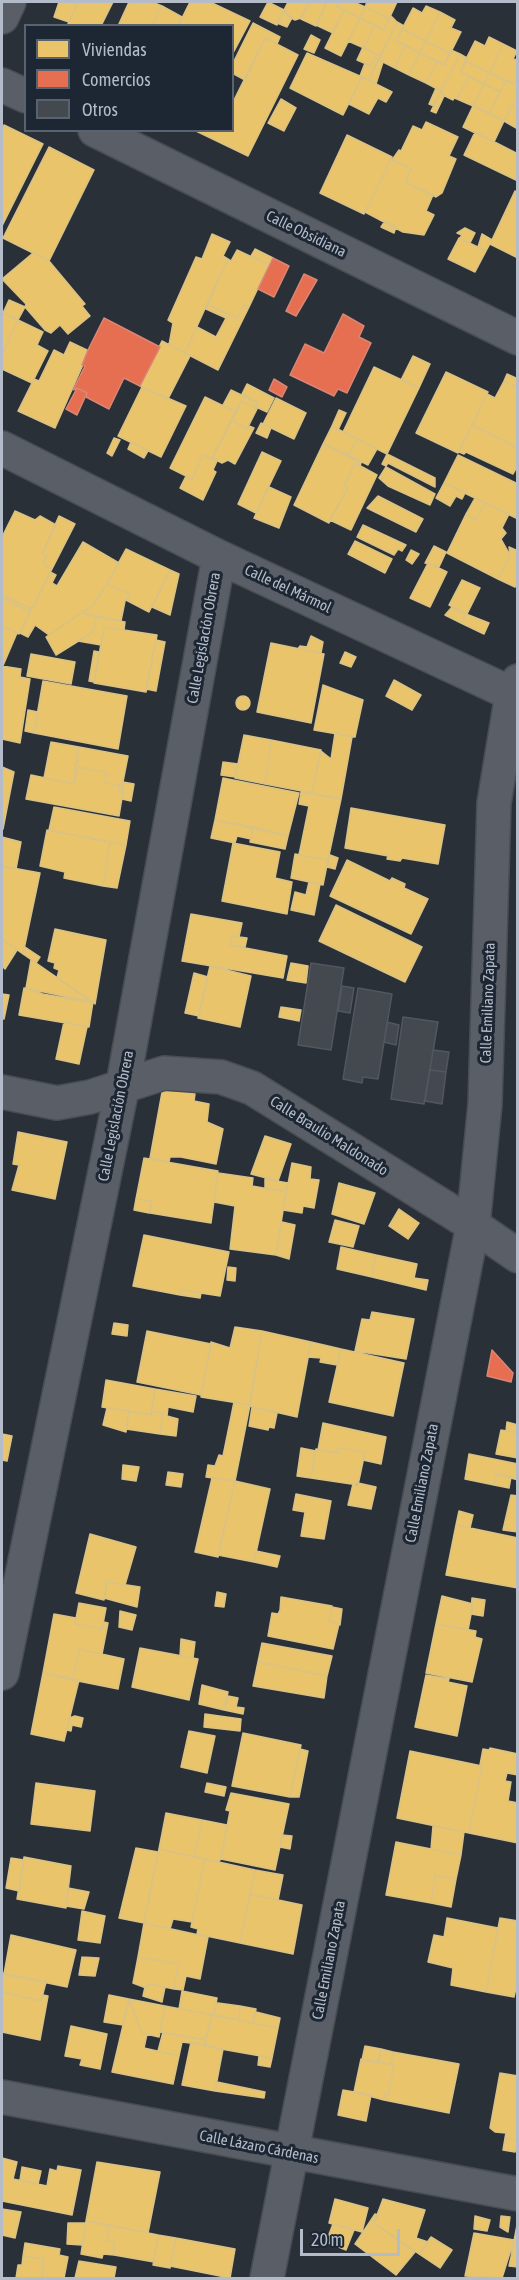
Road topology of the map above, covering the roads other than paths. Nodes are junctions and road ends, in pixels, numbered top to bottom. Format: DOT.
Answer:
graph roads {
  1 [pos="9,2"];
  2 [pos="2,17"];
  3 [pos="2,85"];
  4 [pos="24,95"];
  5 [pos="99,132"];
  6 [pos="518,338"];
  7 [pos="2,448"];
  8 [pos="219,556"];
  9 [pos="515,688"];
  10 [pos="123,1084"];
  11 [pos="2,1092"];
  12 [pos="473,1225"];
  13 [pos="518,1256"];
  14 [pos="2,1673"];
  15 [pos="2,2097"];
  16 [pos="292,2153"];
  17 [pos="518,2194"];
  18 [pos="267,2278"];
  1 -- 2 [label="street"];
  3 -- 4 [label="street"];
  5 -- 6 [label="street, Calle Obsidiana"];
  7 -- 8 [label="street, Calle del Mármol"];
  8 -- 9 [label="street, Calle del Mármol"];
  8 -- 10 [label="street, Calle Legislación Obrera"];
  9 -- 12 [label="street, Calle Emiliano Zapata"];
  10 -- 11 [label="street, Calle Braulio Maldonado"];
  10 -- 12 [label="street, Calle Braulio Maldonado"];
  10 -- 14 [label="street, Calle Legislación Obrera"];
  12 -- 13 [label="street, Calle Braulio Maldonado"];
  12 -- 16 [label="street, Calle Emiliano Zapata"];
  15 -- 16 [label="street, Calle Lázaro Cárdenas"];
  16 -- 17 [label="street, Calle Lázaro Cárdenas"];
  16 -- 18 [label="street, Calle Emiliano Zapata"];
}
